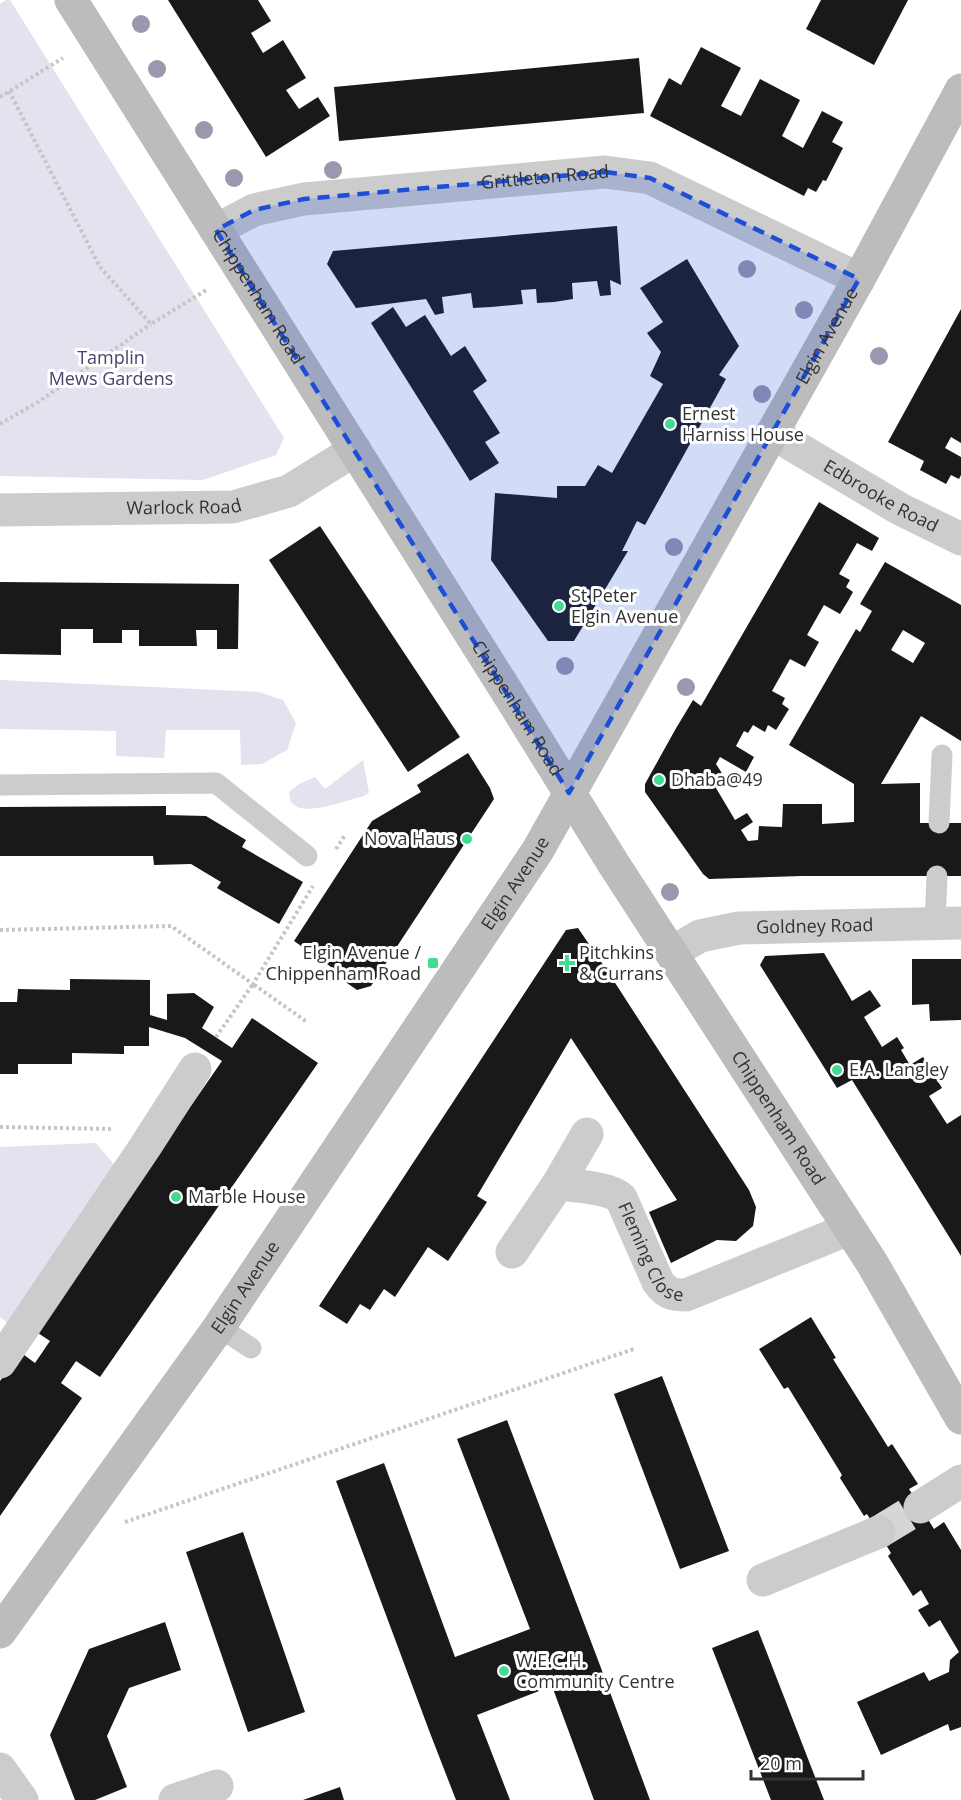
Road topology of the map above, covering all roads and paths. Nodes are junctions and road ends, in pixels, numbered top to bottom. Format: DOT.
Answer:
graph roads {
  1 [pos="71,0"];
  2 [pos="63,58"];
  3 [pos="9,91"];
  4 [pos="960,95"];
  5 [pos="0,97"];
  6 [pos="216,230"];
  7 [pos="859,279"];
  8 [pos="208,289"];
  9 [pos="151,324"];
  10 [pos="0,424"];
  11 [pos="772,433"];
  12 [pos="355,450"];
  13 [pos="0,510"];
  14 [pos="961,538"];
  15 [pos="942,755"];
  16 [pos="0,785"];
  17 [pos="569,793"];
  18 [pos="939,823"];
  19 [pos="345,835"];
  20 [pos="333,855"];
  21 [pos="307,856"];
  22 [pos="937,876"];
  23 [pos="315,884"];
  24 [pos="948,923"];
  25 [pos="0,930"];
  26 [pos="673,952"];
  27 [pos="253,984"];
  28 [pos="307,1022"];
  29 [pos="216,1037"];
  30 [pos="195,1069"];
  31 [pos="0,1127"];
  32 [pos="587,1134"];
  33 [pos="145,1147"];
  34 [pos="558,1184"];
  35 [pos="849,1229"];
  36 [pos="512,1252"];
  37 [pos="219,1327"];
  38 [pos="251,1348"];
  39 [pos="634,1349"];
  40 [pos="0,1362"];
  41 [pos="961,1418"];
  42 [pos="961,1481"];
  43 [pos="920,1507"];
  44 [pos="120,1523"];
  45 [pos="879,1532"];
  46 [pos="763,1580"];
  47 [pos="0,1632"];
  48 [pos="0,1769"];
  49 [pos="218,1786"];
  50 [pos="22,1800"];
  51 [pos="175,1800"];
  1 -- 6 [label="main road, Chippenham Road"];
  2 -- 3 [label="path"];
  3 -- 5 [label="path"];
  3 -- 9 [label="path"];
  4 -- 7 [label="main road, Elgin Avenue"];
  6 -- 7 [label="street, Grittleton Road"];
  6 -- 12 [label="main road, Chippenham Road"];
  7 -- 11 [label="main road, Elgin Avenue"];
  8 -- 9 [label="path"];
  9 -- 10 [label="path"];
  11 -- 14 [label="street, Edbrooke Road"];
  11 -- 17 [label="main road, Elgin Avenue"];
  12 -- 13 [label="street, Warlock Road"];
  12 -- 17 [label="main road, Chippenham Road"];
  15 -- 18 [label="lane"];
  16 -- 21 [label="lane"];
  17 -- 26 [label="main road, Chippenham Road"];
  17 -- 37 [label="main road, Elgin Avenue"];
  19 -- 20 [label="path"];
  22 -- 24 [label="lane"];
  23 -- 27 [label="path"];
  24 -- 26 [label="street, Goldney Road"];
  25 -- 27 [label="path"];
  26 -- 35 [label="main road, Chippenham Road"];
  27 -- 28 [label="path"];
  27 -- 29 [label="path"];
  30 -- 33 [label="street"];
  31 -- 33 [label="path"];
  32 -- 34 [label="street"];
  33 -- 40 [label="street"];
  34 -- 35 [label="street, Fleming Close"];
  34 -- 36 [label="street"];
  35 -- 41 [label="main road, Chippenham Road"];
  37 -- 38 [label="lane"];
  37 -- 47 [label="main road, Elgin Avenue"];
  39 -- 44 [label="path"];
  42 -- 43 [label="street"];
  45 -- 46 [label="street"];
  48 -- 50 [label="street"];
  49 -- 51 [label="street"];
}
